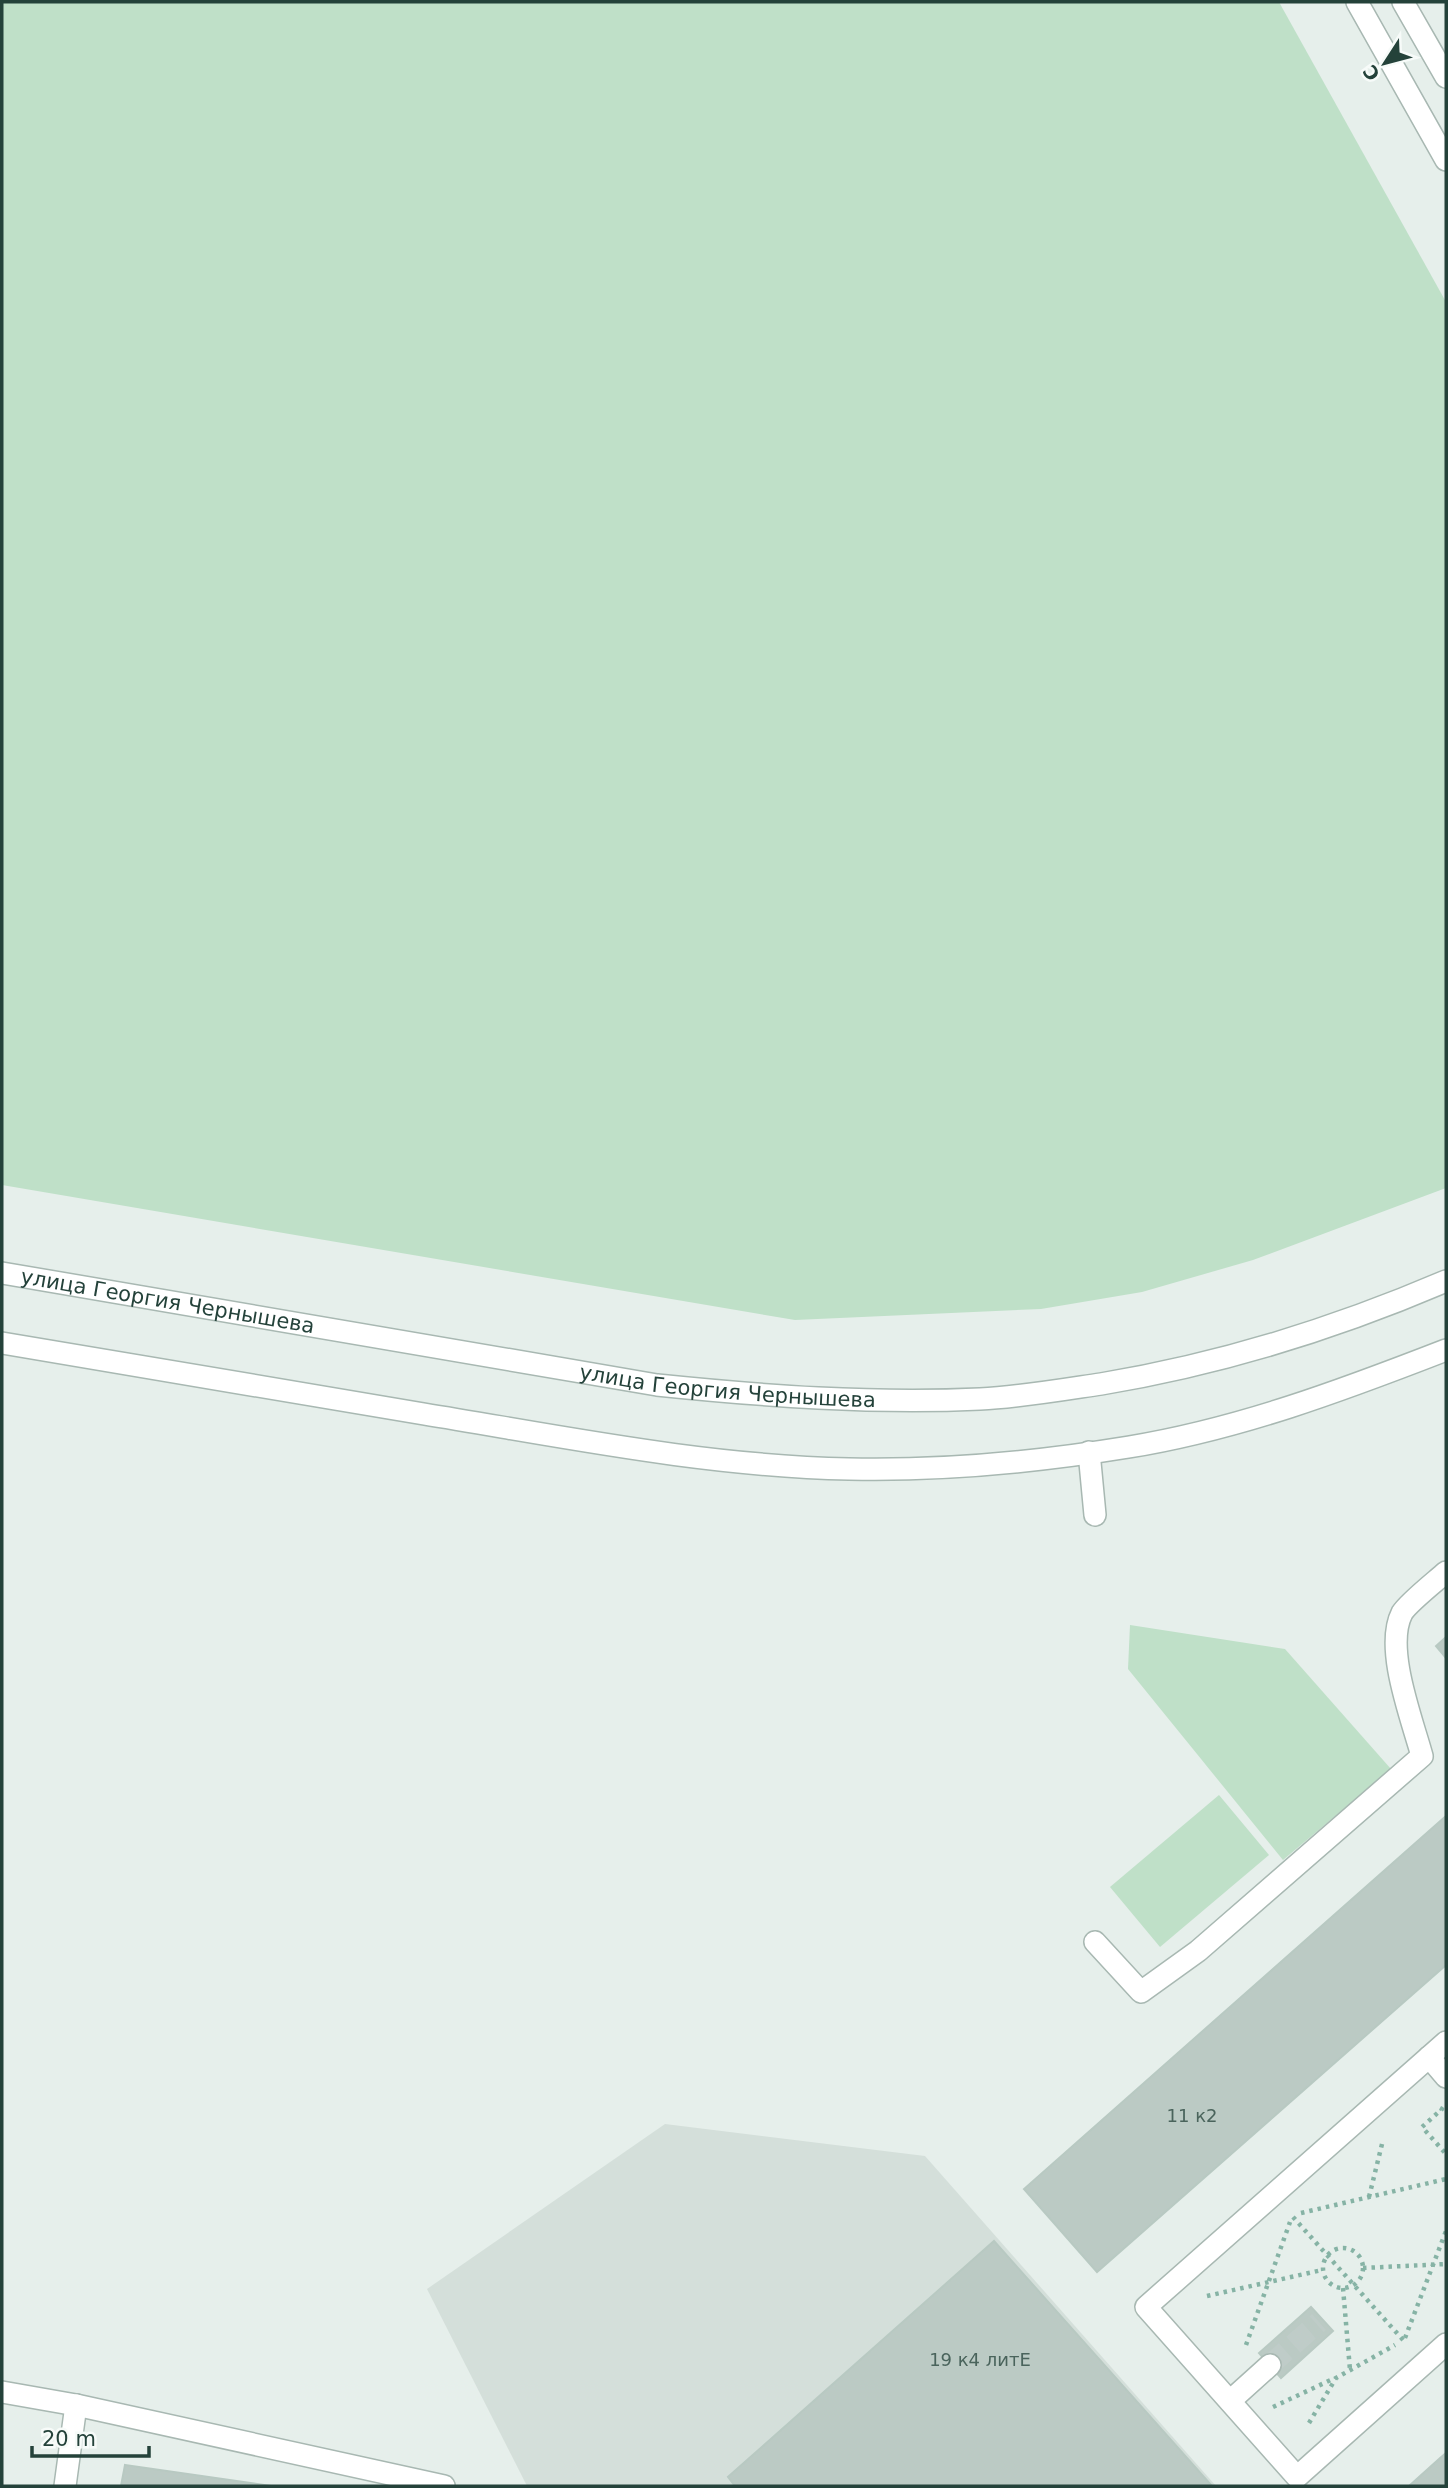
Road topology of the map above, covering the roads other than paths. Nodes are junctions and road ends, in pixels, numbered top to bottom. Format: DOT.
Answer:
graph roads {
  1 [pos="1356,2"];
  2 [pos="1403,2"];
  3 [pos="1446,77"];
  4 [pos="1446,160"];
  5 [pos="2,1273"];
  6 [pos="1446,1281"];
  7 [pos="2,1343"];
  8 [pos="1446,1350"];
  9 [pos="1089,1452"];
  10 [pos="1095,1515"];
  11 [pos="1446,1572"];
  12 [pos="1095,1941"];
  13 [pos="1446,2042"];
  14 [pos="1429,2057"];
  15 [pos="1446,2077"];
  16 [pos="1446,2344"];
  17 [pos="1270,2365"];
  18 [pos="2,2392"];
  19 [pos="1230,2402"];
  20 [pos="76,2405"];
  21 [pos="65,2486"];
  22 [pos="444,2486"];
  1 -- 4 [label="street"];
  2 -- 3 [label="street"];
  5 -- 6 [label="street, улица Георгия Чернышева"];
  7 -- 9 [label="street"];
  8 -- 9 [label="street"];
  9 -- 10 [label="street"];
  11 -- 12 [label="street"];
  13 -- 14 [label="street"];
  14 -- 15 [label="street"];
  14 -- 19 [label="street"];
  16 -- 19 [label="street"];
  17 -- 19 [label="street"];
  18 -- 20 [label="street"];
  20 -- 21 [label="street"];
  20 -- 22 [label="street"];
}
